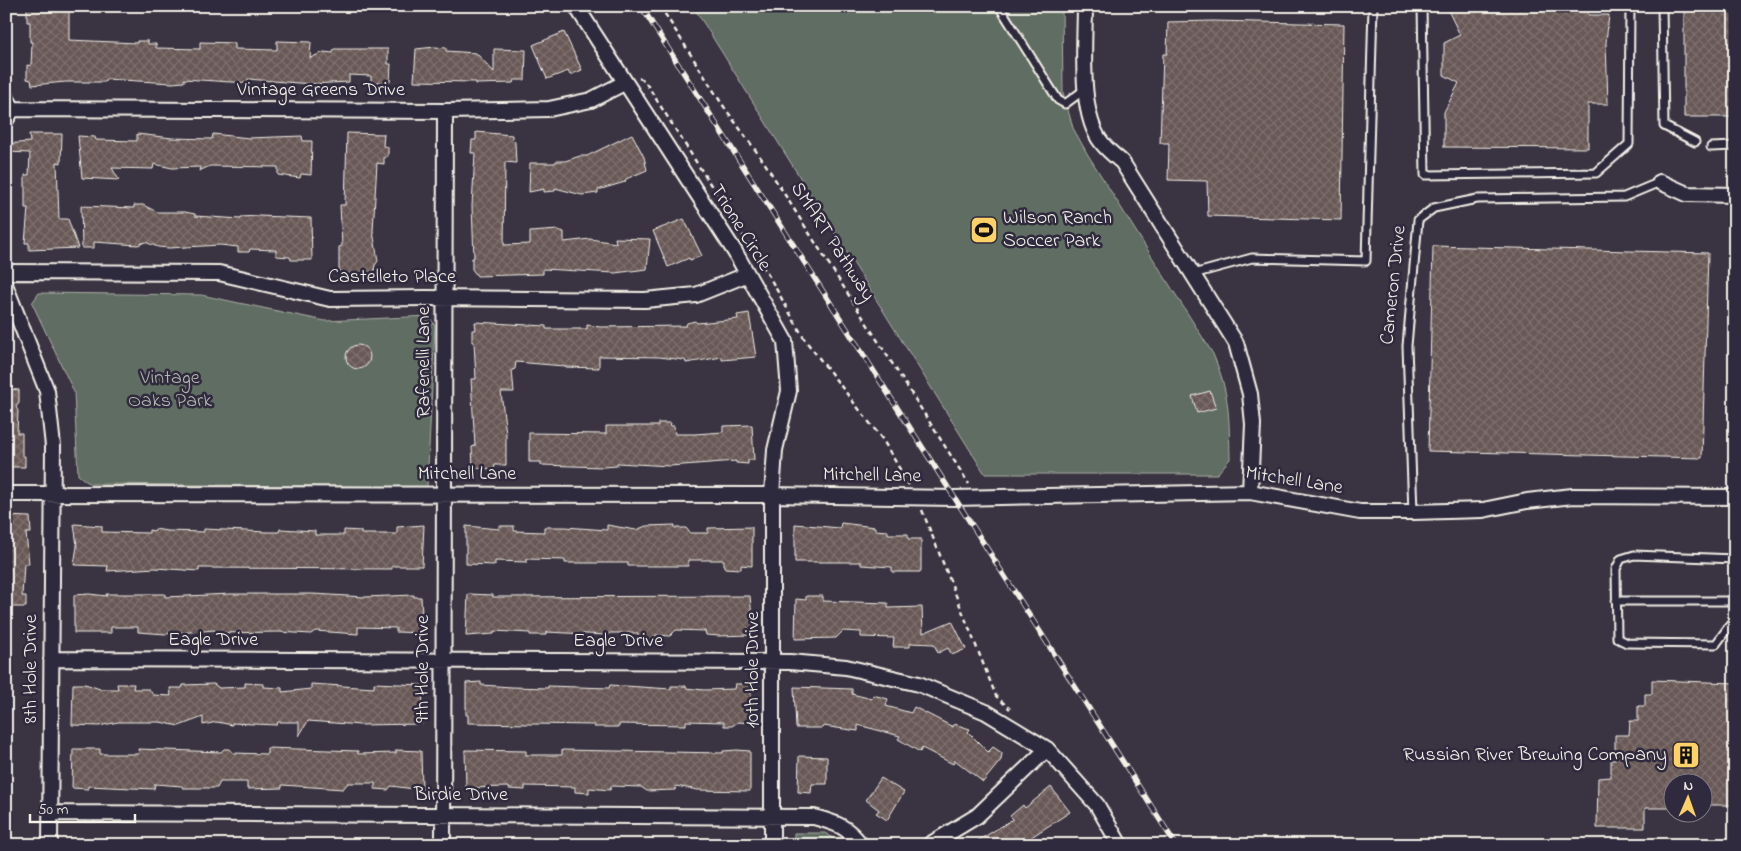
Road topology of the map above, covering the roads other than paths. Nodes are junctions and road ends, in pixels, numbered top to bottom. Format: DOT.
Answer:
graph roads {
  1 [pos="576,6"];
  2 [pos="999,6"];
  3 [pos="1086,6"];
  4 [pos="1373,6"];
  5 [pos="1422,6"];
  6 [pos="1630,6"];
  7 [pos="1662,6"];
  8 [pos="629,80"];
  9 [pos="1084,90"];
  10 [pos="8,109"];
  11 [pos="445,111"];
  12 [pos="1696,142"];
  13 [pos="1735,146"];
  14 [pos="1711,147"];
  15 [pos="1660,182"];
  16 [pos="1735,195"];
  17 [pos="6,272"];
  18 [pos="1193,274"];
  19 [pos="746,275"];
  20 [pos="6,287"];
  21 [pos="444,298"];
  22 [pos="1250,492"];
  23 [pos="6,494"];
  24 [pos="52,494"];
  25 [pos="443,494"];
  26 [pos="772,494"];
  27 [pos="1735,497"];
  28 [pos="1413,512"];
  29 [pos="1735,559"];
  30 [pos="1616,601"];
  31 [pos="1735,601"];
  32 [pos="1735,618"];
  33 [pos="51,659"];
  34 [pos="443,661"];
  35 [pos="774,662"];
  36 [pos="1047,749"];
  37 [pos="50,812"];
  38 [pos="443,815"];
  39 [pos="772,817"];
  40 [pos="50,845"];
  41 [pos="443,845"];
  42 [pos="772,845"];
  43 [pos="861,845"];
  44 [pos="930,845"];
  45 [pos="1120,845"];
  1 -- 8 [label="street, Trione Circle"];
  2 -- 9 [label="lane"];
  3 -- 9 [label="street"];
  4 -- 18 [label="lane"];
  5 -- 6 [label="lane"];
  7 -- 12 [label="lane"];
  8 -- 11 [label="street, Vintage Greens Drive"];
  8 -- 19 [label="street, Trione Circle"];
  9 -- 18 [label="street"];
  10 -- 11 [label="street, Vintage Greens Drive"];
  11 -- 21 [label="street, Rafenelli Lane"];
  13 -- 14 [label="lane"];
  15 -- 16 [label="street"];
  15 -- 28 [label="lane, Cameron Drive"];
  17 -- 21 [label="street, Castelleto Place"];
  18 -- 22 [label="street"];
  19 -- 21 [label="street, Castelleto Place"];
  19 -- 26 [label="street, Trione Circle"];
  20 -- 24 [label="street, 8th Hole Drive"];
  21 -- 25 [label="street, Rafenelli Lane"];
  22 -- 26 [label="street, Mitchell Lane"];
  22 -- 28 [label="street, Mitchell Lane"];
  23 -- 24 [label="street, Mitchell Lane"];
  24 -- 25 [label="street, Mitchell Lane"];
  24 -- 33 [label="street, 8th Hole Drive"];
  25 -- 26 [label="street, Mitchell Lane"];
  25 -- 34 [label="street, 9th Hole Drive"];
  26 -- 35 [label="street, 10th Hole Drive"];
  27 -- 28 [label="street, Mitchell Lane"];
  29 -- 30 [label="lane"];
  30 -- 31 [label="lane"];
  30 -- 32 [label="lane"];
  33 -- 34 [label="street, Eagle Drive"];
  33 -- 37 [label="street, 8th Hole Drive"];
  34 -- 35 [label="street, Eagle Drive"];
  34 -- 38 [label="street, 9th Hole Drive"];
  35 -- 36 [label="street, Eagle Drive"];
  35 -- 39 [label="street, 10th Hole Drive"];
  36 -- 44 [label="street"];
  36 -- 45 [label="street, Eagle Drive"];
  37 -- 38 [label="street, Birdie Drive"];
  37 -- 40 [label="street, 8th Hole Drive"];
  38 -- 39 [label="street, Birdie Drive"];
  38 -- 41 [label="street, 9th Hole Drive"];
  39 -- 42 [label="street, 10th Hole Drive"];
  39 -- 43 [label="street, Birdie Drive"];
}
